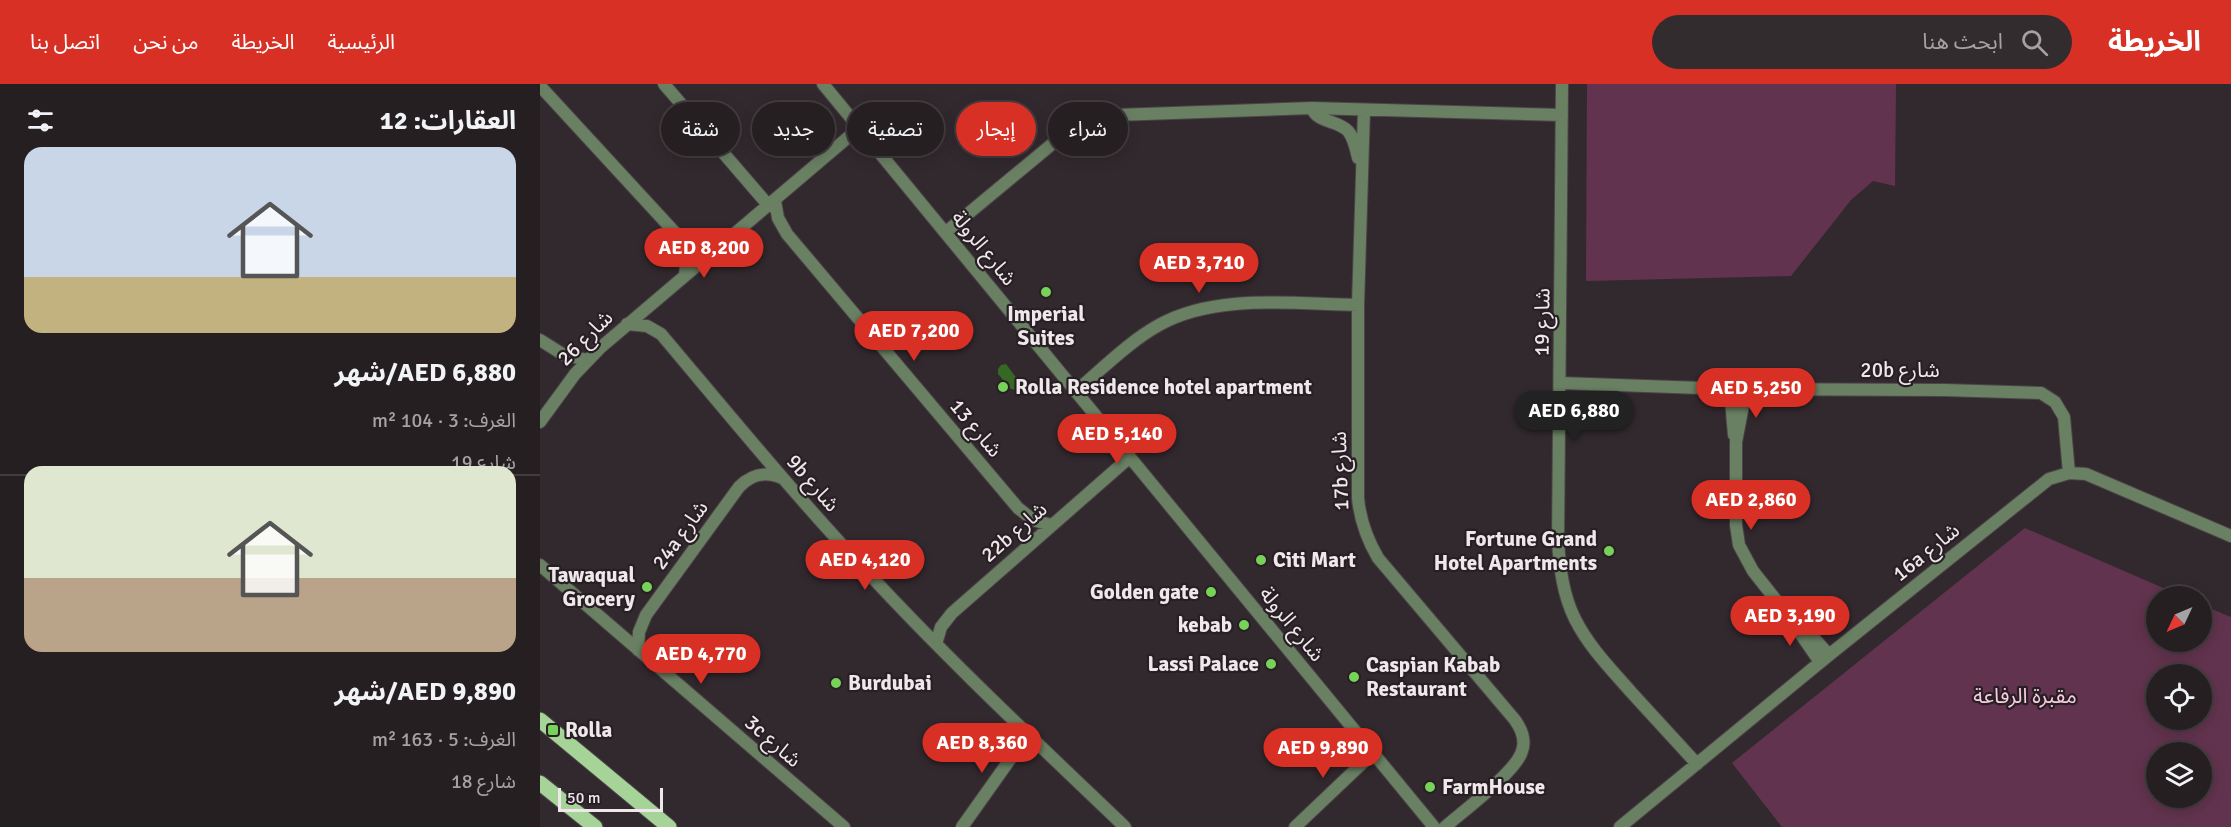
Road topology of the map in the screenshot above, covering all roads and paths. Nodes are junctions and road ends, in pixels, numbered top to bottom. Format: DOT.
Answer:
graph roads {
  1 [pos="664,84"];
  2 [pos="823,84"];
  3 [pos="1562,84"];
  4 [pos="540,86"];
  5 [pos="1312,108"];
  6 [pos="1364,110"];
  7 [pos="847,113"];
  8 [pos="1562,115"];
  9 [pos="847,138"];
  10 [pos="882,156"];
  11 [pos="1361,168"];
  12 [pos="772,203"];
  13 [pos="946,232"];
  14 [pos="685,275"];
  15 [pos="1358,306"];
  16 [pos="627,324"];
  17 [pos="540,340"];
  18 [pos="588,360"];
  19 [pos="1560,383"];
  20 [pos="1730,389"];
  21 [pos="1746,390"];
  22 [pos="1076,391"];
  23 [pos="540,422"];
  24 [pos="1736,442"];
  25 [pos="1130,457"];
  26 [pos="2069,473"];
  27 [pos="782,478"];
  28 [pos="1051,525"];
  29 [pos="2231,536"];
  30 [pos="540,566"];
  31 [pos="936,644"];
  32 [pos="638,650"];
  33 [pos="1824,659"];
  34 [pos="540,720"];
  35 [pos="1022,728"];
  36 [pos="1372,754"];
  37 [pos="1697,764"];
  38 [pos="540,783"];
  39 [pos="595,827"];
  40 [pos="669,827"];
  41 [pos="840,827"];
  42 [pos="962,827"];
  43 [pos="1125,827"];
  44 [pos="1295,827"];
  45 [pos="1434,827"];
  46 [pos="1445,827"];
  47 [pos="1620,827"];
  1 -- 12 [label="street"];
  2 -- 7 [label="street, شارع الرولة"];
  3 -- 8 [label="street, شارع 19"];
  4 -- 14 [label="street"];
  5 -- 6 [label="street"];
  5 -- 11 [label="street, 17b شارع"];
  5 -- 13 [label="street"];
  6 -- 8 [label="street"];
  6 -- 11 [label="street, 17b شارع"];
  8 -- 19 [label="street, شارع 19"];
  9 -- 12 [label="street, شارع 26"];
  10 -- 13 [label="street, شارع الرولة"];
  11 -- 15 [label="street, 17b شارع"];
  12 -- 14 [label="street, شارع 26"];
  12 -- 28 [label="street, شارع 13"];
  13 -- 22 [label="street, شارع الرولة"];
  14 -- 16 [label="street, شارع 26"];
  15 -- 22 [label="street"];
  15 -- 46 [label="street, 17b شارع"];
  16 -- 18 [label="street, شارع 26"];
  16 -- 27 [label="street, 9b شارع"];
  17 -- 18 [label="street"];
  18 -- 23 [label="street, شارع 26"];
  19 -- 20 [label="street, 20b شارع"];
  19 -- 37 [label="street, شارع 19"];
  20 -- 21 [label="street, 20b شارع"];
  20 -- 24 [label="street"];
  21 -- 24 [label="street"];
  21 -- 26 [label="street, 20b شارع"];
  22 -- 25 [label="street, شارع الرولة"];
  24 -- 33 [label="street"];
  25 -- 28 [label="street, 22b شارع"];
  25 -- 36 [label="street, شارع الرولة"];
  26 -- 29 [label="street"];
  26 -- 33 [label="street, 16a شارع"];
  27 -- 31 [label="street, 9b شارع"];
  27 -- 32 [label="street, 24a شارع"];
  28 -- 31 [label="street, 22b شارع"];
  30 -- 32 [label="street, 3c شارع"];
  31 -- 35 [label="street, 9b شارع"];
  32 -- 41 [label="street, 3c شارع"];
  33 -- 37 [label="street, 16a شارع"];
  34 -- 40 [label="main road"];
  35 -- 42 [label="street"];
  35 -- 43 [label="street, 9b شارع"];
  36 -- 44 [label="street"];
  36 -- 45 [label="street, شارع الرولة"];
  37 -- 47 [label="street, 16a شارع"];
  38 -- 39 [label="main road"];
}
